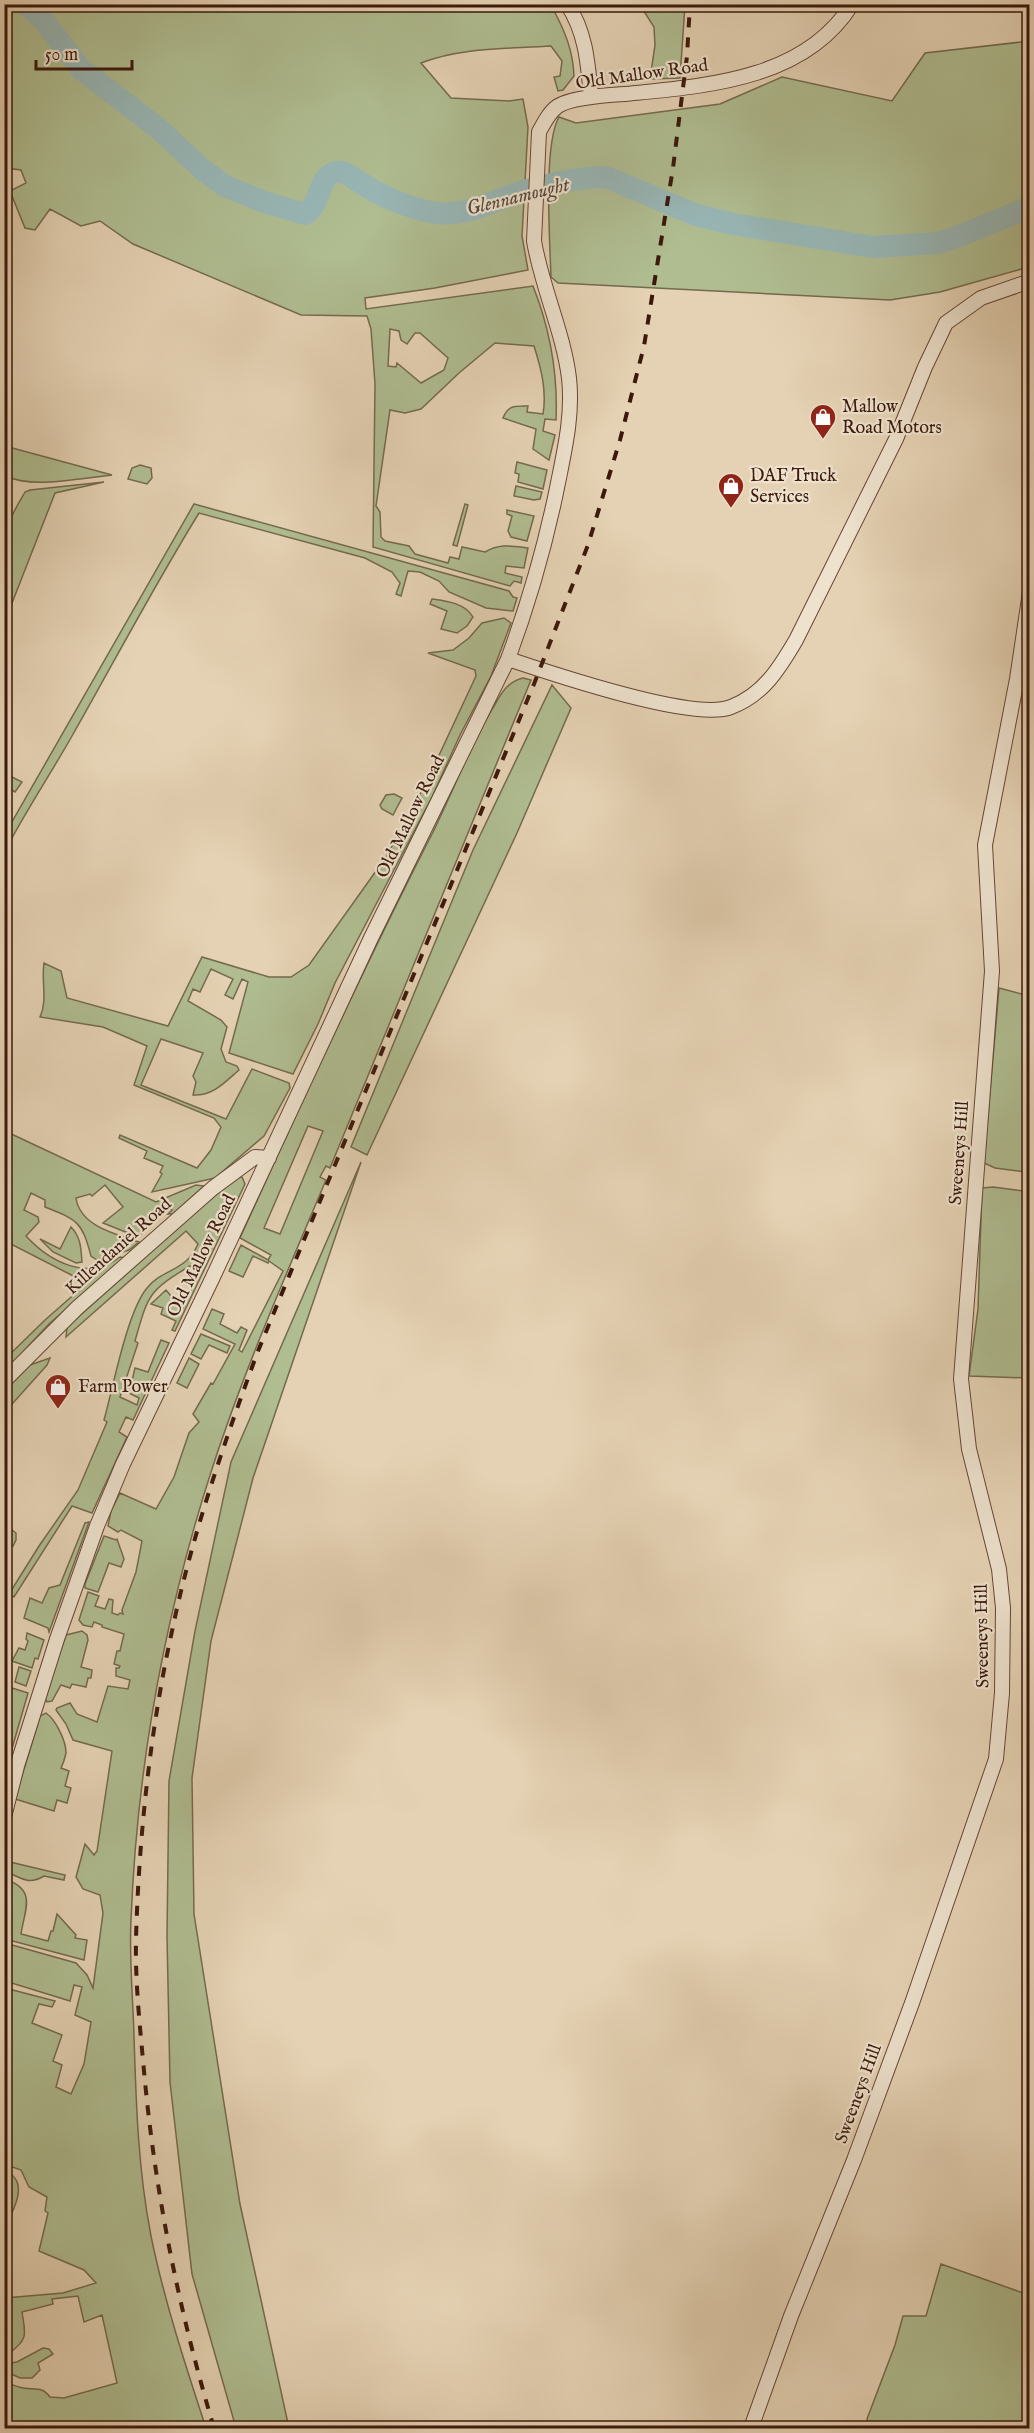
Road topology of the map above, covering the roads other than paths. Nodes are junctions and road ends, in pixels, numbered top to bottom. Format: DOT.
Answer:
graph roads {
  1 [pos="567,4"];
  2 [pos="852,4"];
  3 [pos="591,97"];
  4 [pos="1029,280"];
  5 [pos="1029,592"];
  6 [pos="508,659"];
  7 [pos="269,1158"];
  8 [pos="4,1382"];
  9 [pos="4,1817"];
  10 [pos="751,2428"];
  1 -- 3 [label="street"];
  2 -- 3 [label="street, Old Mallow Road"];
  3 -- 6 [label="street, Old Mallow Road"];
  4 -- 6 [label="street"];
  5 -- 10 [label="street, Sweeneys Hill"];
  6 -- 7 [label="street, Old Mallow Road"];
  7 -- 8 [label="street, Killendaniel Road"];
  7 -- 9 [label="street, Old Mallow Road"];
}
